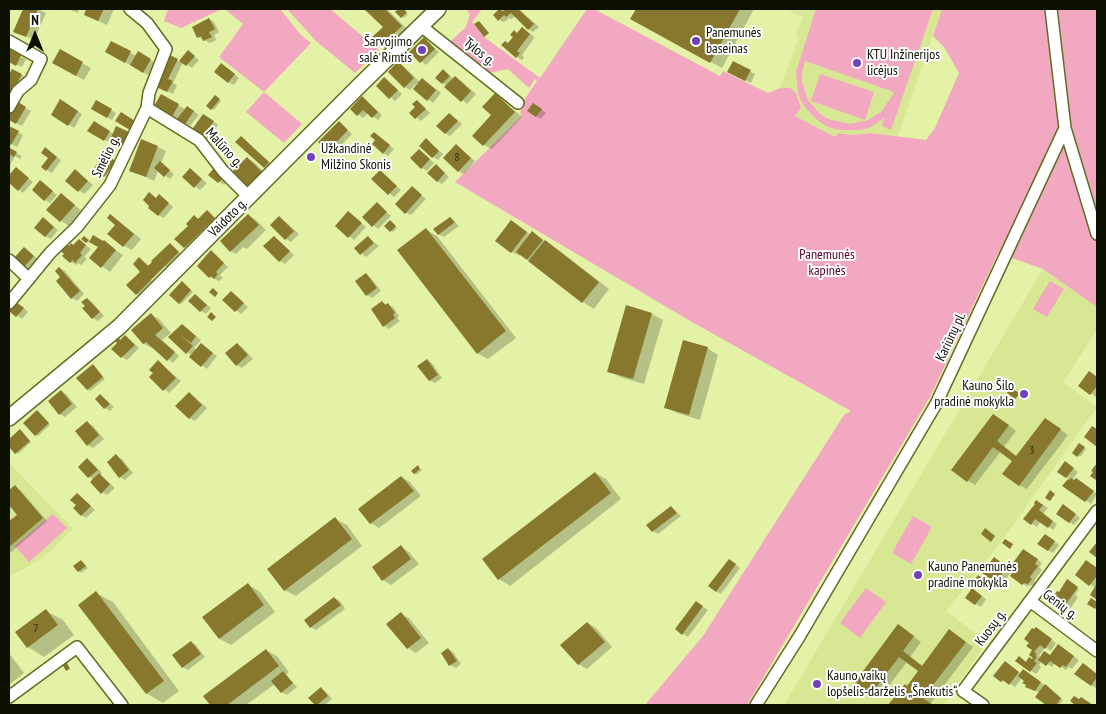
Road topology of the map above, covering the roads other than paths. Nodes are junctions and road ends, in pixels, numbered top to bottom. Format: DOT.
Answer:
graph roads {
  1 [pos="130,9"];
  2 [pos="438,9"];
  3 [pos="1051,9"];
  4 [pos="421,26"];
  5 [pos="9,41"];
  6 [pos="518,103"];
  7 [pos="9,107"];
  8 [pos="146,108"];
  9 [pos="1065,128"];
  10 [pos="249,197"];
  11 [pos="1097,234"];
  12 [pos="9,260"];
  13 [pos="29,279"];
  14 [pos="9,303"];
  15 [pos="9,418"];
  16 [pos="1097,511"];
  17 [pos="1030,601"];
  18 [pos="1097,651"];
  19 [pos="9,697"];
  20 [pos="122,705"];
  21 [pos="756,705"];
  22 [pos="983,705"];
  1 -- 8 [label="street, Smėlio g."];
  2 -- 4 [label="main road, Vaidoto g."];
  3 -- 9 [label="street"];
  4 -- 6 [label="street, Tylos g."];
  4 -- 10 [label="main road, Vaidoto g."];
  5 -- 7 [label="street"];
  8 -- 10 [label="street, Malūno g."];
  8 -- 13 [label="street, Smėlio g."];
  9 -- 11 [label="street"];
  9 -- 21 [label="street, Kariūnų pl."];
  10 -- 15 [label="main road, Vaidoto g."];
  12 -- 13 [label="street"];
  13 -- 14 [label="street, Smėlio g."];
  16 -- 17 [label="street, Kuosų g."];
  17 -- 18 [label="street, Genių g."];
  17 -- 22 [label="street, Kuosų g."];
  19 -- 20 [label="street"];
}
